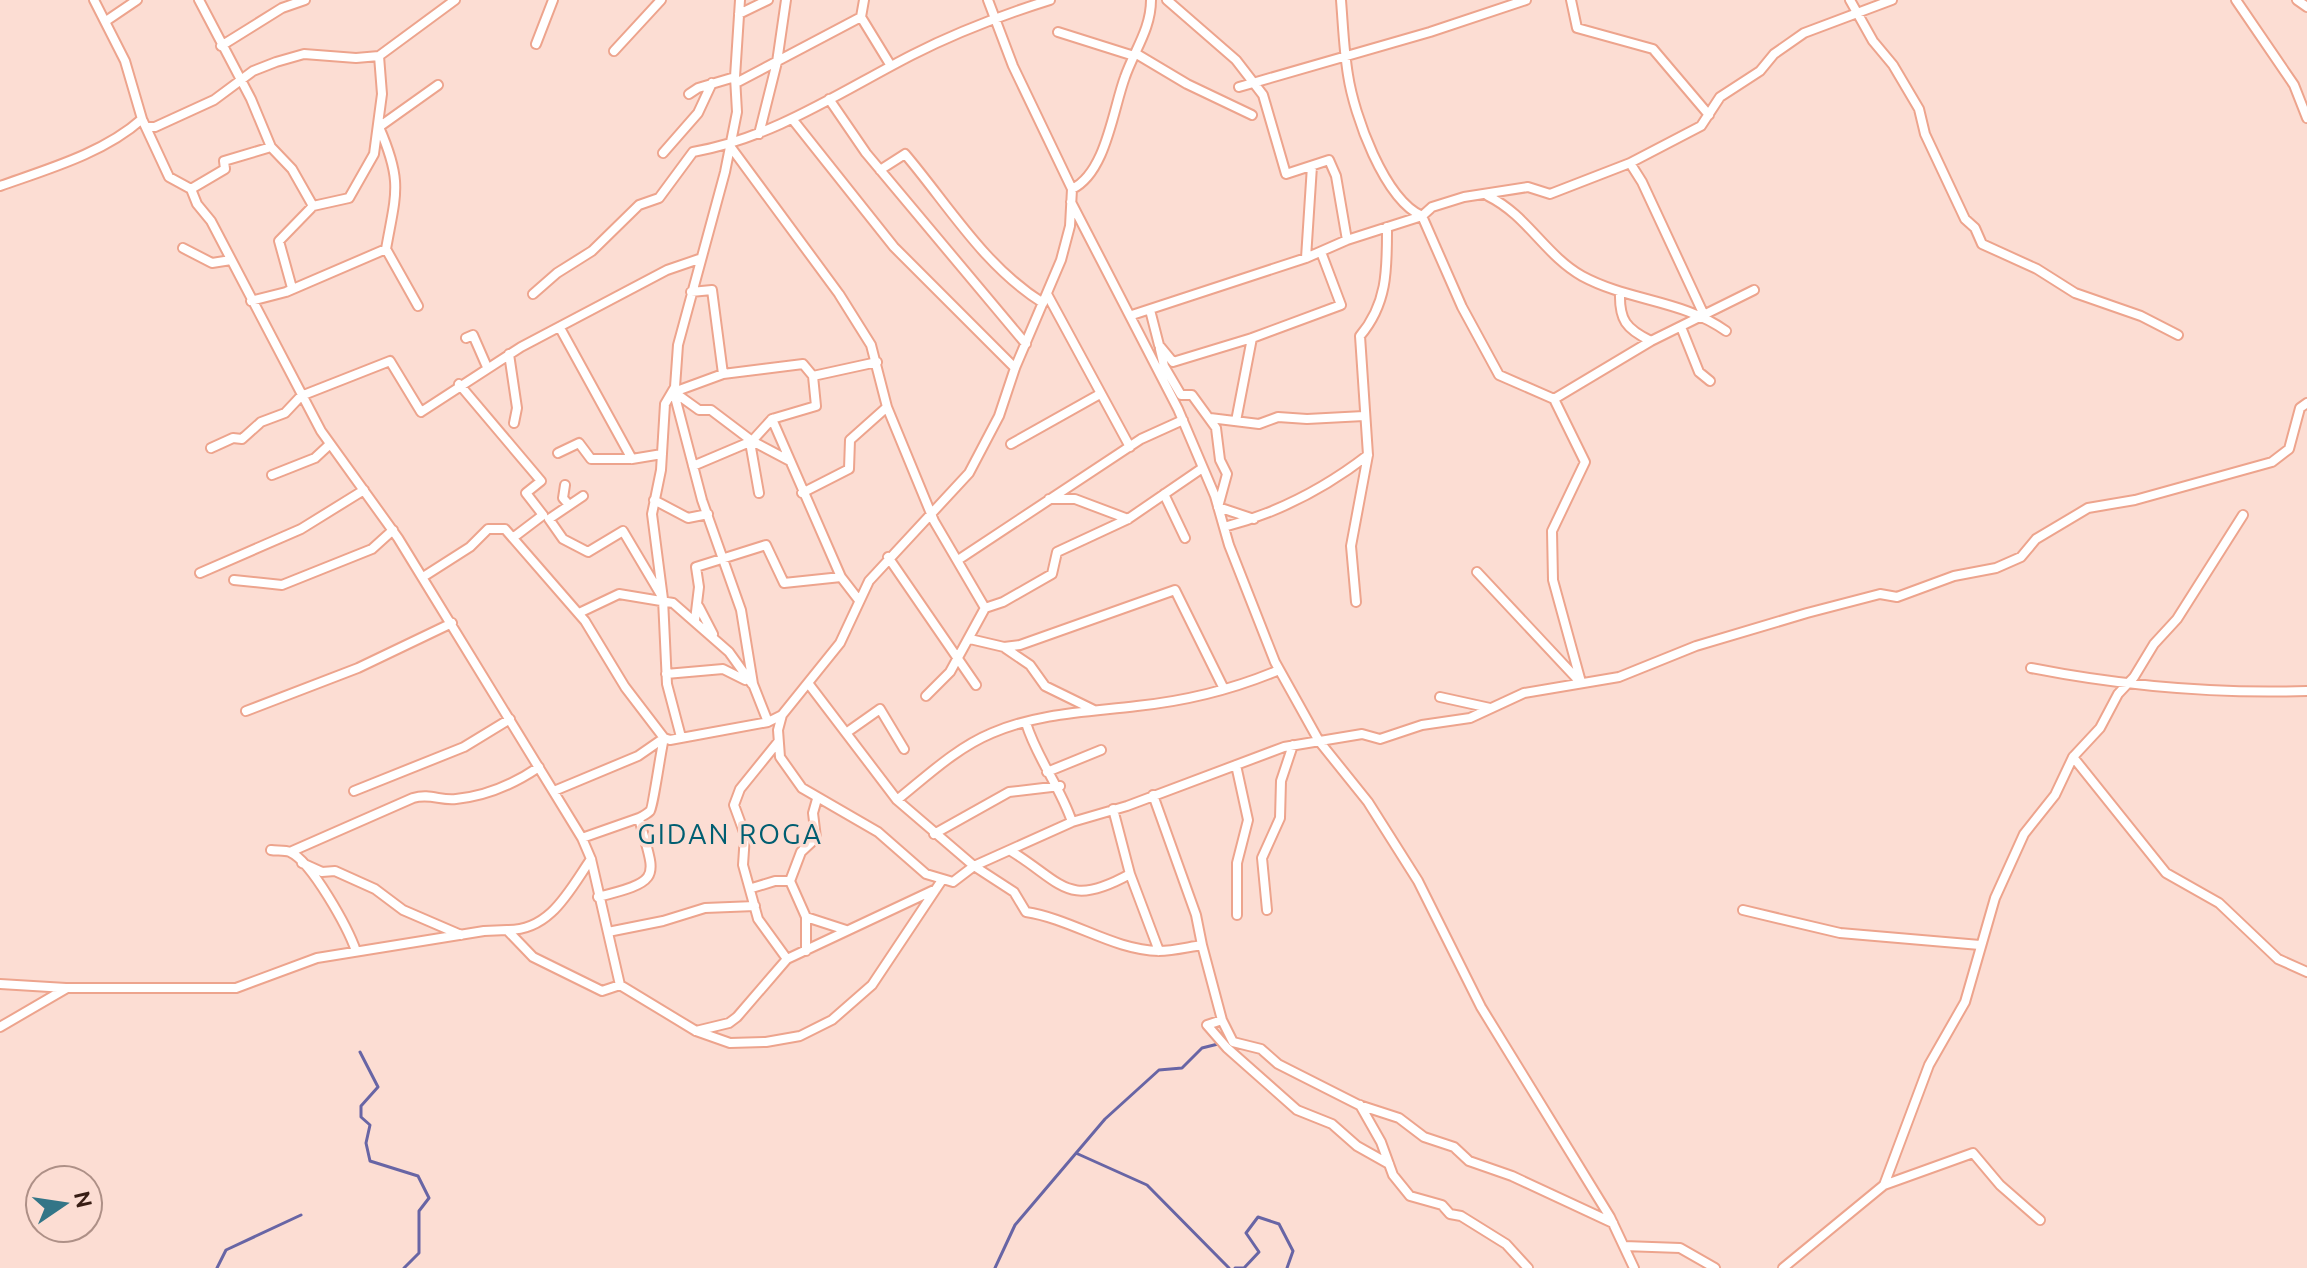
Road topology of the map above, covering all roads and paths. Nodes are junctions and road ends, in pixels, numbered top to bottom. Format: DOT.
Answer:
graph roads {
  1 [pos="94,0"];
  2 [pos="137,0"];
  3 [pos="199,0"];
  4 [pos="305,0"];
  5 [pos="455,0"];
  6 [pos="553,0"];
  7 [pos="661,0"];
  8 [pos="740,0"];
  9 [pos="768,0"];
  10 [pos="786,0"];
  11 [pos="864,0"];
  12 [pos="988,0"];
  13 [pos="1050,0"];
  14 [pos="1151,0"];
  15 [pos="1167,0"];
  16 [pos="1341,0"];
  17 [pos="1524,0"];
  18 [pos="1571,0"];
  19 [pos="1850,0"];
  20 [pos="1892,0"];
  21 [pos="2236,0"];
  22 [pos="2297,0"];
  23 [pos="2307,7"];
  24 [pos="1856,11"];
  25 [pos="739,14"];
  26 [pos="861,17"];
  27 [pos="995,18"];
  28 [pos="106,21"];
  29 [pos="1058,32"];
  30 [pos="536,44"];
  31 [pos="221,46"];
  32 [pos="614,51"];
  33 [pos="1135,54"];
  34 [pos="1346,54"];
  35 [pos="379,56"];
  36 [pos="777,62"];
  37 [pos="891,66"];
  38 [pos="736,80"];
  39 [pos="240,81"];
  40 [pos="712,83"];
  41 [pos="438,85"];
  42 [pos="1239,87"];
  43 [pos="689,94"];
  44 [pos="829,99"];
  45 [pos="1252,115"];
  46 [pos="1709,115"];
  47 [pos="2307,118"];
  48 [pos="793,120"];
  49 [pos="144,123"];
  50 [pos="379,127"];
  51 [pos="759,134"];
  52 [pos="730,146"];
  53 [pos="271,147"];
  54 [pos="663,153"];
  55 [pos="1630,163"];
  56 [pos="1312,166"];
  57 [pos="880,170"];
  58 [pos="0,186"];
  59 [pos="191,189"];
  60 [pos="1072,189"];
  61 [pos="1488,196"];
  62 [pos="1070,201"];
  63 [pos="313,206"];
  64 [pos="1422,216"];
  65 [pos="1387,227"];
  66 [pos="1347,240"];
  67 [pos="183,248"];
  68 [pos="386,249"];
  69 [pos="1321,252"];
  70 [pos="1306,258"];
  71 [pos="699,259"];
  72 [pos="231,260"];
  73 [pos="292,288"];
  74 [pos="1754,290"];
  75 [pos="691,292"];
  76 [pos="1620,292"];
  77 [pos="533,294"];
  78 [pos="1045,298"];
  79 [pos="251,301"];
  80 [pos="418,306"];
  81 [pos="1150,310"];
  82 [pos="1132,315"];
  83 [pos="1704,315"];
  84 [pos="1681,327"];
  85 [pos="560,328"];
  86 [pos="1726,331"];
  87 [pos="2178,335"];
  88 [pos="466,338"];
  89 [pos="1252,338"];
  90 [pos="1651,341"];
  91 [pos="1026,344"];
  92 [pos="1159,345"];
  93 [pos="509,354"];
  94 [pos="877,362"];
  95 [pos="487,367"];
  96 [pos="1015,368"];
  97 [pos="723,374"];
  98 [pos="813,376"];
  99 [pos="1710,381"];
  100 [pos="459,384"];
  101 [pos="674,392"];
  102 [pos="1100,394"];
  103 [pos="301,396"];
  104 [pos="1554,399"];
  105 [pos="2305,404"];
  106 [pos="887,407"];
  107 [pos="1364,416"];
  108 [pos="2307,416"];
  109 [pos="1210,418"];
  110 [pos="772,419"];
  111 [pos="1183,420"];
  112 [pos="1236,421"];
  113 [pos="514,423"];
  114 [pos="751,441"];
  115 [pos="1011,444"];
  116 [pos="329,445"];
  117 [pos="1130,447"];
  118 [pos="211,448"];
  119 [pos="558,453"];
  120 [pos="662,454"];
  121 [pos="1368,455"];
  122 [pos="632,459"];
  123 [pos="789,461"];
  124 [pos="693,466"];
  125 [pos="1201,469"];
  126 [pos="272,475"];
  127 [pos="565,485"];
  128 [pos="364,490"];
  129 [pos="759,493"];
  130 [pos="802,493"];
  131 [pos="1164,494"];
  132 [pos="583,496"];
  133 [pos="1048,499"];
  134 [pos="654,500"];
  135 [pos="569,505"];
  136 [pos="1218,507"];
  137 [pos="931,511"];
  138 [pos="708,514"];
  139 [pos="2243,515"];
  140 [pos="546,517"];
  141 [pos="1128,519"];
  142 [pos="1254,519"];
  143 [pos="1224,527"];
  144 [pos="393,530"];
  145 [pos="514,537"];
  146 [pos="1185,538"];
  147 [pos="724,556"];
  148 [pos="888,557"];
  149 [pos="958,560"];
  150 [pos="1477,572"];
  151 [pos="200,573"];
  152 [pos="423,577"];
  153 [pos="841,577"];
  154 [pos="234,580"];
  155 [pos="663,599"];
  156 [pos="858,599"];
  157 [pos="1356,602"];
  158 [pos="698,607"];
  159 [pos="985,608"];
  160 [pos="579,613"];
  161 [pos="695,620"];
  162 [pos="452,623"];
  163 [pos="715,638"];
  164 [pos="970,639"];
  165 [pos="1004,647"];
  166 [pos="958,659"];
  167 [pos="2031,668"];
  168 [pos="1279,670"];
  169 [pos="666,674"];
  170 [pos="1581,682"];
  171 [pos="808,683"];
  172 [pos="2129,683"];
  173 [pos="753,684"];
  174 [pos="976,685"];
  175 [pos="1224,689"];
  176 [pos="2307,691"];
  177 [pos="926,696"];
  178 [pos="1440,697"];
  179 [pos="1491,708"];
  180 [pos="246,711"];
  181 [pos="1094,711"];
  182 [pos="782,715"];
  183 [pos="510,719"];
  184 [pos="768,722"];
  185 [pos="1026,723"];
  186 [pos="846,733"];
  187 [pos="681,737"];
  188 [pos="664,738"];
  189 [pos="779,741"];
  190 [pos="1319,741"];
  191 [pos="1293,745"];
  192 [pos="904,749"];
  193 [pos="1101,750"];
  194 [pos="2073,757"];
  195 [pos="1236,765"];
  196 [pos="539,767"];
  197 [pos="1047,772"];
  198 [pos="1060,786"];
  199 [pos="354,791"];
  200 [pos="554,791"];
  201 [pos="1153,795"];
  202 [pos="817,799"];
  203 [pos="897,800"];
  204 [pos="1113,809"];
  205 [pos="639,818"];
  206 [pos="1072,822"];
  207 [pos="934,834"];
  208 [pos="582,838"];
  209 [pos="271,850"];
  210 [pos="1011,851"];
  211 [pos="290,852"];
  212 [pos="591,859"];
  213 [pos="302,863"];
  214 [pos="974,866"];
  215 [pos="1130,874"];
  216 [pos="790,881"];
  217 [pos="939,884"];
  218 [pos="752,888"];
  219 [pos="598,897"];
  220 [pos="755,906"];
  221 [pos="1267,910"];
  222 [pos="1743,910"];
  223 [pos="1237,915"];
  224 [pos="806,917"];
  225 [pos="507,930"];
  226 [pos="846,930"];
  227 [pos="608,932"];
  228 [pos="465,936"];
  229 [pos="1202,945"];
  230 [pos="1980,945"];
  231 [pos="356,951"];
  232 [pos="806,951"];
  233 [pos="1159,951"];
  234 [pos="787,959"];
  235 [pos="2307,972"];
  236 [pos="0,984"];
  237 [pos="620,985"];
  238 [pos="67,988"];
  239 [pos="1222,1020"];
  240 [pos="0,1027"];
  241 [pos="696,1031"];
  242 [pos="1359,1105"];
  243 [pos="1389,1164"];
  244 [pos="1884,1185"];
  245 [pos="2040,1220"];
  246 [pos="1613,1224"];
  247 [pos="1624,1246"];
  248 [pos="1528,1268"];
  249 [pos="1634,1268"];
  250 [pos="1715,1268"];
  251 [pos="1783,1268"];
  1 -- 28 [label="street"];
  2 -- 28 [label="street"];
  3 -- 31 [label="street"];
  4 -- 31 [label="street"];
  5 -- 35 [label="street"];
  6 -- 30 [label="street"];
  7 -- 32 [label="street"];
  8 -- 25 [label="street"];
  9 -- 25 [label="street"];
  10 -- 36 [label="street"];
  11 -- 26 [label="street"];
  12 -- 27 [label="street"];
  13 -- 27 [label="street"];
  14 -- 33 [label="street"];
  15 -- 56 [label="street"];
  16 -- 34 [label="street"];
  17 -- 34 [label="street"];
  18 -- 46 [label="street"];
  19 -- 24 [label="street"];
  20 -- 24 [label="street"];
  21 -- 47 [label="street"];
  22 -- 23 [label="street"];
  24 -- 46 [label="street"];
  24 -- 87 [label="street"];
  25 -- 38 [label="street"];
  26 -- 36 [label="street"];
  26 -- 37 [label="street"];
  27 -- 37 [label="street"];
  27 -- 60 [label="street"];
  28 -- 49 [label="street"];
  29 -- 33 [label="street"];
  31 -- 39 [label="street"];
  33 -- 45 [label="street"];
  33 -- 60 [label="street"];
  34 -- 42 [label="street"];
  34 -- 64 [label="street"];
  35 -- 39 [label="street"];
  35 -- 50 [label="street"];
  36 -- 38 [label="street"];
  36 -- 51 [label="street"];
  37 -- 44 [label="street"];
  38 -- 40 [label="street"];
  38 -- 52 [label="street"];
  39 -- 49 [label="street"];
  39 -- 53 [label="street"];
  40 -- 43 [label="street"];
  40 -- 54 [label="street"];
  41 -- 50 [label="street"];
  44 -- 48 [label="street"];
  44 -- 57 [label="street"];
  46 -- 55 [label="street"];
  48 -- 51 [label="street"];
  48 -- 96 [label="street"];
  49 -- 58 [label="street"];
  49 -- 59 [label="street"];
  50 -- 63 [label="street"];
  50 -- 68 [label="street"];
  51 -- 52 [label="street"];
  52 -- 71 [label="street"];
  52 -- 77 [label="street"];
  52 -- 94 [label="street"];
  53 -- 59 [label="street"];
  53 -- 63 [label="street"];
  55 -- 61 [label="street"];
  55 -- 83 [label="street"];
  56 -- 66 [label="street"];
  56 -- 70 [label="street"];
  57 -- 78 [label="street"];
  57 -- 91 [label="street"];
  59 -- 72 [label="street"];
  60 -- 62 [label="street"];
  61 -- 64 [label="street"];
  61 -- 76 [label="street"];
  62 -- 78 [label="street"];
  62 -- 82 [label="street"];
  63 -- 73 [label="street"];
  64 -- 65 [label="street"];
  64 -- 104 [label="street"];
  65 -- 66 [label="street"];
  65 -- 107 [label="street"];
  66 -- 69 [label="street"];
  67 -- 72 [label="street"];
  68 -- 73 [label="street"];
  68 -- 80 [label="street"];
  69 -- 70 [label="street"];
  69 -- 89 [label="street"];
  70 -- 81 [label="street"];
  71 -- 75 [label="street"];
  71 -- 85 [label="street"];
  72 -- 79 [label="street"];
  73 -- 79 [label="street"];
  74 -- 83 [label="street"];
  75 -- 97 [label="street"];
  75 -- 101 [label="street"];
  76 -- 83 [label="street"];
  76 -- 90 [label="street"];
  78 -- 91 [label="street"];
  78 -- 102 [label="street"];
  79 -- 103 [label="street"];
  81 -- 82 [label="street"];
  81 -- 92 [label="street"];
  82 -- 111 [label="street"];
  83 -- 84 [label="street"];
  83 -- 86 [label="street"];
  84 -- 90 [label="street"];
  84 -- 99 [label="street"];
  85 -- 93 [label="street"];
  85 -- 122 [label="street"];
  88 -- 95 [label="street"];
  89 -- 92 [label="street"];
  89 -- 112 [label="street"];
  90 -- 104 [label="street"];
  91 -- 96 [label="street"];
  92 -- 109 [label="street"];
  93 -- 95 [label="street"];
  93 -- 113 [label="street"];
  94 -- 98 [label="street"];
  94 -- 106 [label="street"];
  95 -- 100 [label="street"];
  96 -- 137 [label="street"];
  97 -- 98 [label="street"];
  97 -- 101 [label="street"];
  98 -- 110 [label="street"];
  100 -- 103 [label="street"];
  100 -- 140 [label="street"];
  101 -- 114 [label="street"];
  101 -- 120 [label="street"];
  101 -- 124 [label="street"];
  102 -- 115 [label="street"];
  102 -- 117 [label="street"];
  103 -- 116 [label="street"];
  103 -- 118 [label="street"];
  104 -- 170 [label="street"];
  105 -- 108 [label="street"];
  105 -- 170 [label="street"];
  106 -- 130 [label="street"];
  106 -- 137 [label="street"];
  107 -- 112 [label="street"];
  107 -- 121 [label="street"];
  109 -- 112 [label="street"];
  109 -- 136 [label="street"];
  110 -- 114 [label="street"];
  110 -- 123 [label="street"];
  111 -- 117 [label="street"];
  111 -- 125 [label="street"];
  114 -- 123 [label="street"];
  114 -- 124 [label="street"];
  114 -- 129 [label="street"];
  116 -- 126 [label="street"];
  116 -- 128 [label="street"];
  117 -- 133 [label="street"];
  119 -- 122 [label="street"];
  120 -- 122 [label="street"];
  120 -- 134 [label="street"];
  121 -- 142 [label="street"];
  121 -- 157 [label="street"];
  123 -- 130 [label="street"];
  124 -- 138 [label="street"];
  125 -- 131 [label="street"];
  125 -- 136 [label="street"];
  127 -- 135 [label="street"];
  128 -- 144 [label="street"];
  128 -- 151 [label="street"];
  130 -- 153 [label="street"];
  131 -- 141 [label="street"];
  131 -- 146 [label="street"];
  132 -- 135 [label="street"];
  133 -- 141 [label="street"];
  133 -- 149 [label="street"];
  134 -- 138 [label="street"];
  134 -- 155 [label="street"];
  135 -- 140 [label="street"];
  136 -- 142 [label="street"];
  136 -- 143 [label="street"];
  137 -- 148 [label="street"];
  137 -- 149 [label="street"];
  138 -- 147 [label="street"];
  139 -- 172 [label="street"];
  140 -- 145 [label="street"];
  140 -- 155 [label="street"];
  141 -- 159 [label="street"];
  142 -- 143 [label="street"];
  143 -- 168 [label="street"];
  144 -- 152 [label="street"];
  144 -- 154 [label="street"];
  145 -- 152 [label="street"];
  145 -- 160 [label="street"];
  147 -- 153 [label="street"];
  147 -- 158 [label="street"];
  147 -- 173 [label="street"];
  148 -- 156 [label="street"];
  148 -- 166 [label="street"];
  149 -- 159 [label="street"];
  150 -- 170 [label="street"];
  152 -- 162 [label="street"];
  153 -- 156 [label="street"];
  155 -- 160 [label="street"];
  155 -- 161 [label="street"];
  155 -- 169 [label="street"];
  156 -- 171 [label="street"];
  158 -- 161 [label="street"];
  158 -- 163 [label="street"];
  159 -- 164 [label="street"];
  160 -- 188 [label="street"];
  161 -- 163 [label="street"];
  162 -- 180 [label="street"];
  162 -- 183 [label="street"];
  163 -- 173 [label="street"];
  164 -- 165 [label="street"];
  164 -- 166 [label="street"];
  165 -- 175 [label="street"];
  165 -- 181 [label="street"];
  166 -- 174 [label="street"];
  166 -- 177 [label="street"];
  167 -- 172 [label="street"];
  168 -- 175 [label="street"];
  168 -- 190 [label="street"];
  169 -- 173 [label="street"];
  169 -- 187 [label="street"];
  170 -- 179 [label="street"];
  171 -- 182 [label="street"];
  171 -- 186 [label="street"];
  172 -- 176 [label="street"];
  172 -- 194 [label="street"];
  173 -- 184 [label="street"];
  175 -- 181 [label="street"];
  178 -- 179 [label="street"];
  179 -- 190 [label="street"];
  181 -- 185 [label="street"];
  182 -- 184 [label="street"];
  182 -- 189 [label="street"];
  183 -- 196 [label="street"];
  183 -- 199 [label="street"];
  184 -- 187 [label="street"];
  185 -- 197 [label="street"];
  185 -- 203 [label="street"];
  186 -- 192 [label="street"];
  186 -- 203 [label="street"];
  187 -- 188 [label="street"];
  188 -- 200 [label="street"];
  188 -- 205 [label="street"];
  189 -- 202 [label="street"];
  189 -- 218 [label="street"];
  190 -- 191 [label="street"];
  190 -- 246 [label="street"];
  191 -- 195 [label="street"];
  191 -- 221 [label="street"];
  193 -- 197 [label="street"];
  194 -- 230 [label="street"];
  194 -- 235 [label="street"];
  195 -- 201 [label="street"];
  195 -- 223 [label="street"];
  196 -- 200 [label="street"];
  196 -- 211 [label="street"];
  197 -- 198 [label="street"];
  198 -- 206 [label="street"];
  198 -- 207 [label="street"];
  200 -- 208 [label="street"];
  201 -- 204 [label="street"];
  201 -- 229 [label="street"];
  202 -- 216 [label="street"];
  202 -- 217 [label="street"];
  203 -- 207 [label="street"];
  204 -- 206 [label="street"];
  204 -- 215 [label="street"];
  205 -- 208 [label="street"];
  205 -- 219 [label="street"];
  206 -- 210 [label="street"];
  207 -- 214 [label="street"];
  208 -- 212 [label="street"];
  209 -- 211 [label="street"];
  210 -- 214 [label="street"];
  210 -- 215 [label="street"];
  211 -- 213 [label="street"];
  212 -- 219 [label="street"];
  212 -- 225 [label="street"];
  213 -- 228 [label="street"];
  213 -- 231 [label="street"];
  214 -- 217 [label="street"];
  214 -- 233 [label="street"];
  215 -- 233 [label="street"];
  216 -- 218 [label="street"];
  216 -- 224 [label="street"];
  217 -- 226 [label="street"];
  217 -- 241 [label="street"];
  218 -- 220 [label="street"];
  219 -- 227 [label="street"];
  220 -- 227 [label="street"];
  220 -- 234 [label="street"];
  222 -- 230 [label="street"];
  224 -- 226 [label="street"];
  224 -- 232 [label="street"];
  225 -- 228 [label="street"];
  225 -- 237 [label="street"];
  226 -- 232 [label="street"];
  227 -- 237 [label="street"];
  228 -- 231 [label="street"];
  229 -- 233 [label="street"];
  229 -- 239 [label="street"];
  230 -- 244 [label="street"];
  231 -- 238 [label="street"];
  232 -- 234 [label="street"];
  234 -- 241 [label="street"];
  236 -- 238 [label="street"];
  237 -- 241 [label="street"];
  238 -- 240 [label="street"];
  239 -- 242 [label="street"];
  239 -- 243 [label="street"];
  242 -- 243 [label="street"];
  242 -- 246 [label="street"];
  243 -- 248 [label="street"];
  244 -- 245 [label="street"];
  244 -- 251 [label="street"];
  246 -- 247 [label="street"];
  247 -- 249 [label="street"];
  247 -- 250 [label="street"];
}
